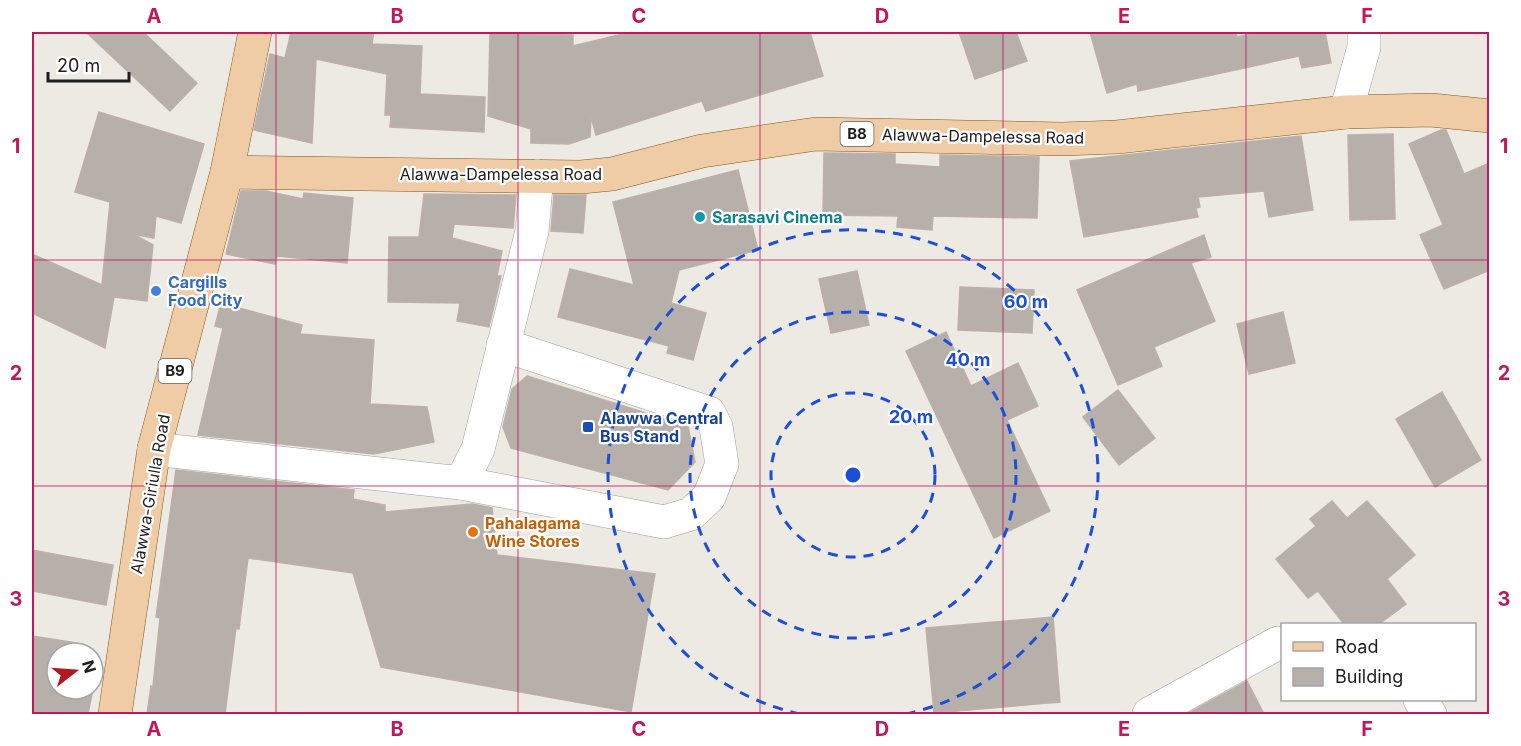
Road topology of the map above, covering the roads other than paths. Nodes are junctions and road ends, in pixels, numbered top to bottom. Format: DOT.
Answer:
graph roads {
  1 [pos="255,32"];
  2 [pos="1364,32"];
  3 [pos="1346,112"];
  4 [pos="1490,116"];
  5 [pos="227,172"];
  6 [pos="537,176"];
  7 [pos="503,345"];
  8 [pos="154,449"];
  9 [pos="461,483"];
  10 [pos="1281,644"];
  11 [pos="1421,701"];
  12 [pos="115,714"];
  13 [pos="1149,714"];
  14 [pos="1430,714"];
  1 -- 5 [label="main road, Alawwa-Giriulla Road / B9"];
  2 -- 3 [label="street"];
  3 -- 4 [label="main road, Alawwa-Dampelessa Road / B8"];
  3 -- 6 [label="main road, Alawwa-Dampelessa Road / B8"];
  5 -- 6 [label="main road, Alawwa-Dampelessa Road / B8"];
  5 -- 8 [label="main road, Alawwa-Giriulla Road / B9"];
  6 -- 7 [label="street"];
  7 -- 9 [label="street"];
  7 -- 9 [label="street"];
  8 -- 9 [label="street"];
  8 -- 12 [label="main road, Alawwa-Giriulla Road / B9"];
  10 -- 13 [label="street"];
  11 -- 14 [label="street"];
}
